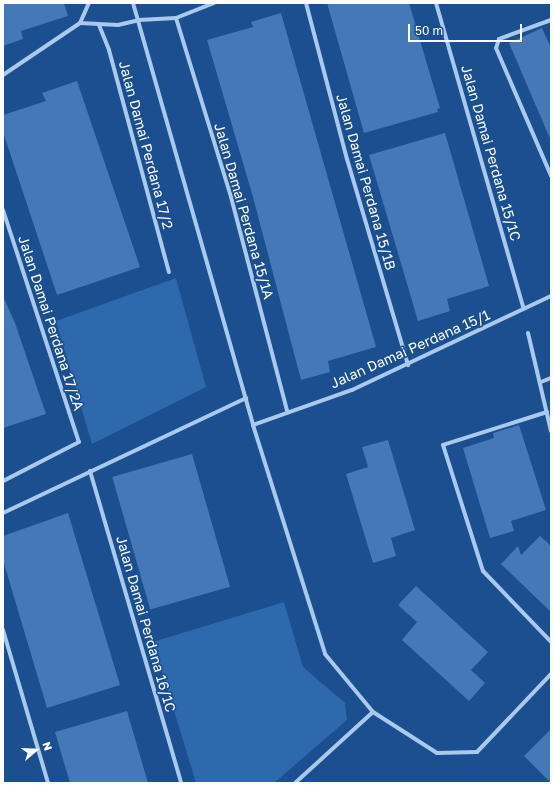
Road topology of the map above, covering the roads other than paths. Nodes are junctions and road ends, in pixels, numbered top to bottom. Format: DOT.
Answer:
graph roads {
  1 [pos="89,3"];
  2 [pos="133,3"];
  3 [pos="214,3"];
  4 [pos="306,3"];
  5 [pos="436,3"];
  6 [pos="176,18"];
  7 [pos="139,20"];
  8 [pos="551,20"];
  9 [pos="80,23"];
  10 [pos="99,25"];
  11 [pos="3,75"];
  12 [pos="551,176"];
  13 [pos="3,210"];
  14 [pos="169,272"];
  15 [pos="551,296"];
  16 [pos="524,309"];
  17 [pos="528,333"];
  18 [pos="408,365"];
  19 [pos="551,378"];
  20 [pos="541,382"];
  21 [pos="246,398"];
  22 [pos="287,411"];
  23 [pos="547,412"];
  24 [pos="253,425"];
  25 [pos="551,430"];
  26 [pos="90,471"];
  27 [pos="3,481"];
  28 [pos="3,512"];
  29 [pos="3,630"];
  30 [pos="551,642"];
  31 [pos="551,674"];
  32 [pos="373,712"];
  33 [pos="48,783"];
  34 [pos="181,783"];
  35 [pos="295,783"];
  1 -- 9 [label="street"];
  2 -- 7 [label="street"];
  3 -- 6 [label="street"];
  4 -- 18 [label="street, Jalan Damai Perdana 15/1B"];
  5 -- 16 [label="street, Jalan Damai Perdana 15/1C"];
  6 -- 7 [label="street"];
  6 -- 22 [label="street, Jalan Damai Perdana 15/1A"];
  7 -- 10 [label="street"];
  7 -- 21 [label="street"];
  8 -- 12 [label="street"];
  9 -- 10 [label="street"];
  9 -- 11 [label="street"];
  10 -- 14 [label="street, Jalan Damai Perdana 17/2"];
  13 -- 27 [label="street, Jalan Damai Perdana 17/2A"];
  15 -- 16 [label="street, Jalan Damai Perdana 15/1"];
  16 -- 18 [label="street, Jalan Damai Perdana 15/1"];
  17 -- 20 [label="street"];
  18 -- 22 [label="street, Jalan Damai Perdana 15/1"];
  19 -- 20 [label="street"];
  20 -- 23 [label="street"];
  21 -- 24 [label="street"];
  21 -- 26 [label="street"];
  22 -- 24 [label="street, Jalan Damai Perdana 15/1"];
  23 -- 25 [label="street"];
  23 -- 30 [label="street"];
  24 -- 32 [label="street"];
  26 -- 28 [label="street"];
  26 -- 34 [label="street, Jalan Damai Perdana 16/1C"];
  29 -- 33 [label="street"];
  31 -- 32 [label="street"];
  32 -- 35 [label="street"];
}
